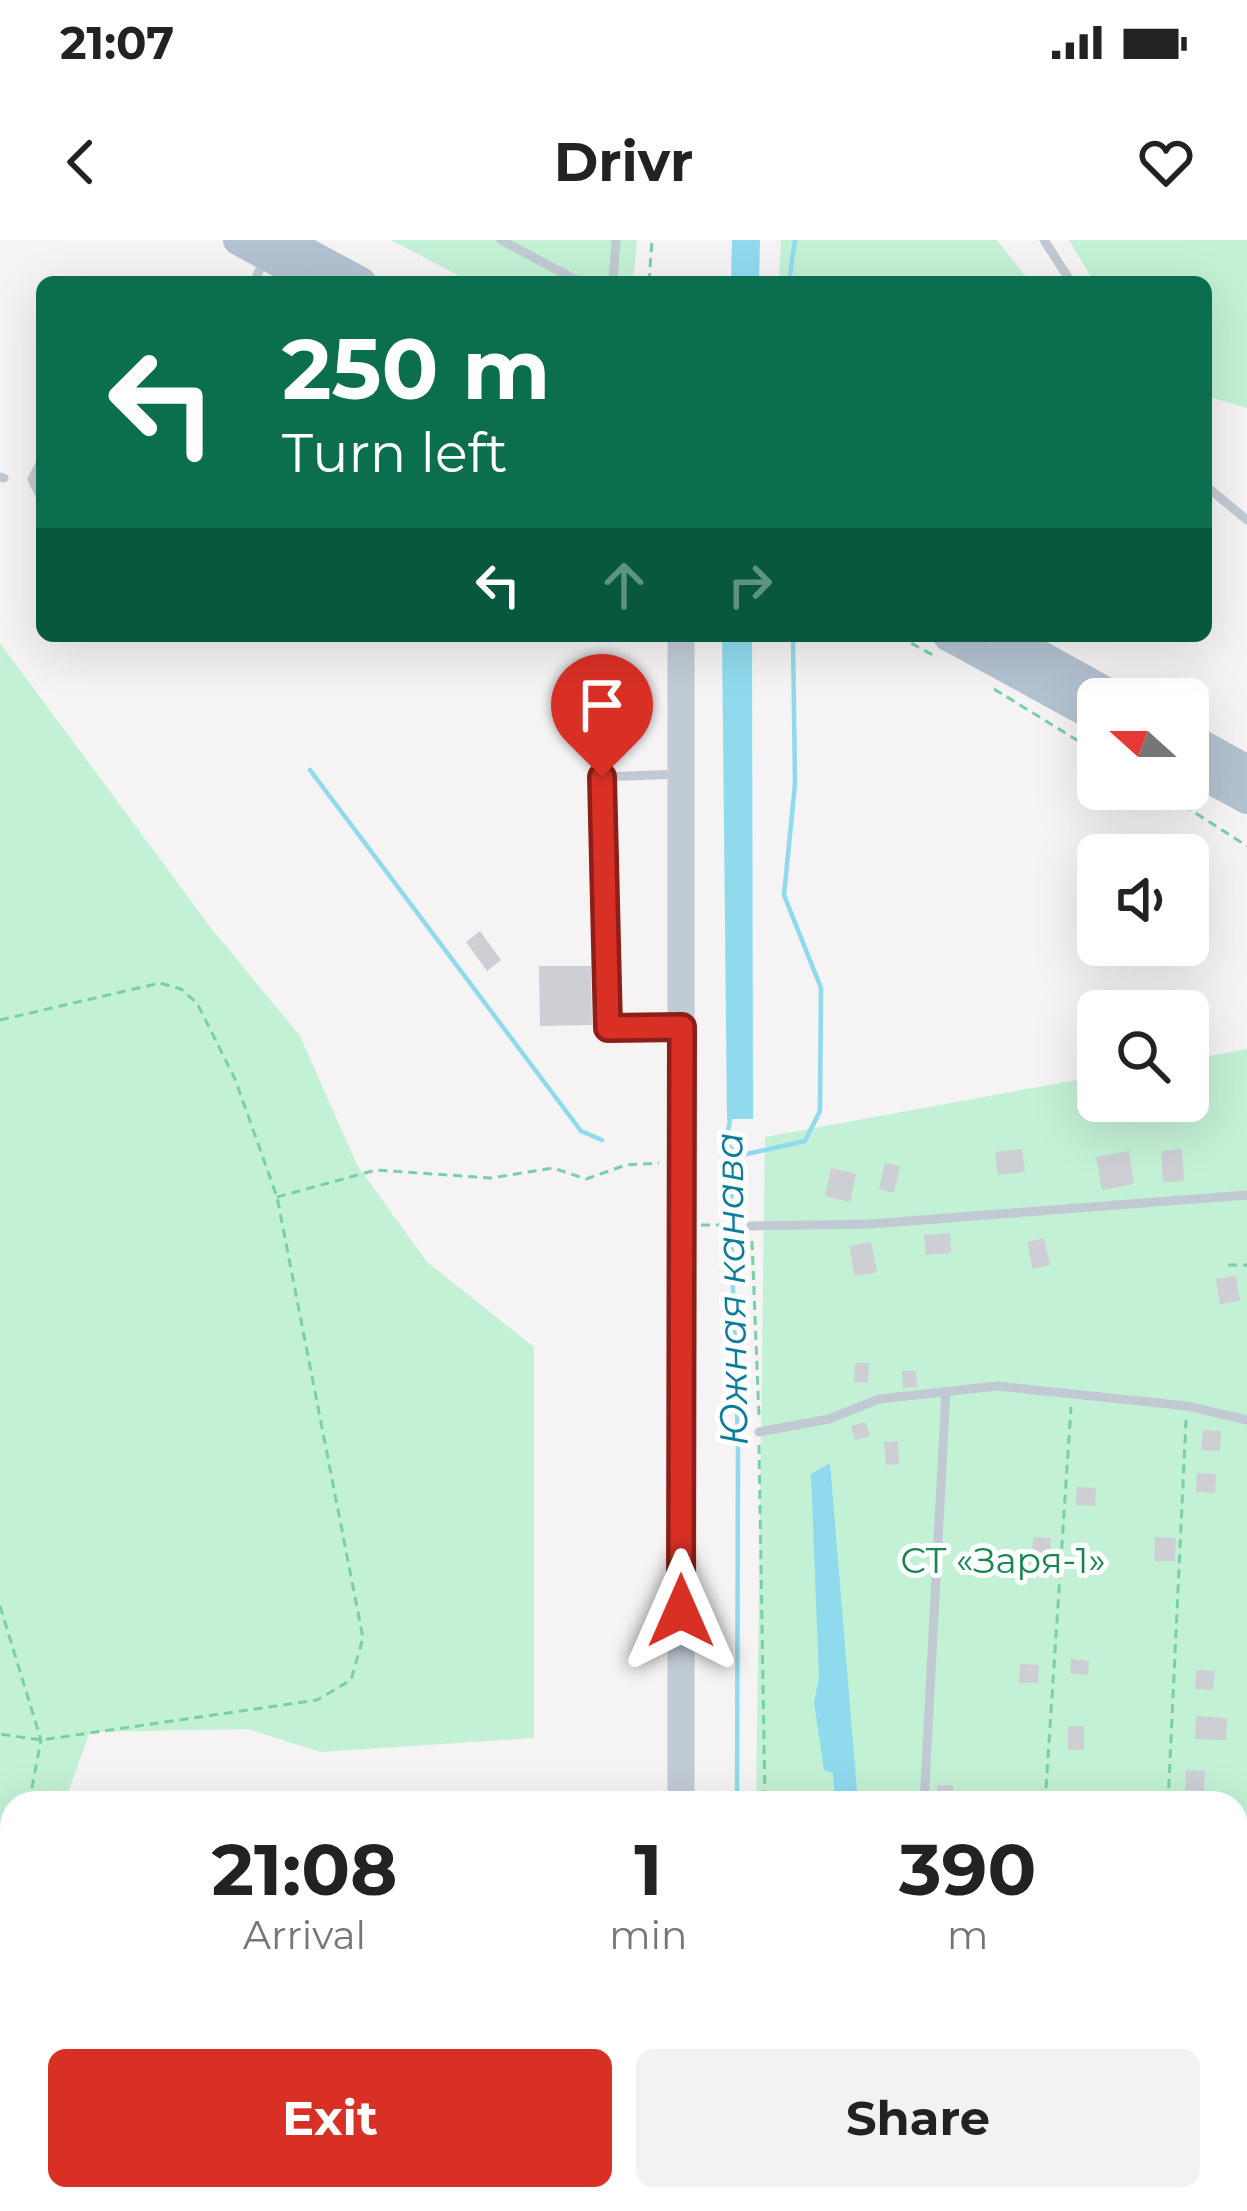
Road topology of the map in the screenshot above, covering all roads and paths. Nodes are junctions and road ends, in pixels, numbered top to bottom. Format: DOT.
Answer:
graph roads {
  1 [pos="238,240"];
  2 [pos="501,240"];
  3 [pos="616,240"];
  4 [pos="652,240"];
  5 [pos="1045,240"];
  6 [pos="268,259"];
  7 [pos="303,276"];
  8 [pos="337,276"];
  9 [pos="569,276"];
  10 [pos="613,276"];
  11 [pos="649,276"];
  12 [pos="1067,276"];
  13 [pos="1212,491"];
  14 [pos="1247,520"];
  15 [pos="681,642"];
  16 [pos="1016,642"];
  17 [pos="942,646"];
  18 [pos="1081,678"];
  19 [pos="992,688"];
  20 [pos="1077,708"];
  21 [pos="1077,740"];
  22 [pos="1209,749"];
  23 [pos="1247,770"];
  24 [pos="681,774"];
  25 [pos="1209,778"];
  26 [pos="1247,799"];
  27 [pos="1190,810"];
  28 [pos="1247,847"];
  29 [pos="0,1020"];
  30 [pos="682,1027"];
  31 [pos="667,1163"];
  32 [pos="1247,1195"];
  33 [pos="277,1197"];
  34 [pos="713,1225"];
  35 [pos="751,1226"];
  36 [pos="1228,1265"];
  37 [pos="1247,1265"];
  38 [pos="946,1390"];
  39 [pos="1072,1394"];
  40 [pos="1186,1406"];
  41 [pos="1247,1420"];
  42 [pos="759,1432"];
  43 [pos="0,1606"];
  44 [pos="0,1734"];
  45 [pos="41,1740"];
  46 [pos="32,1791"];
  47 [pos="680,1791"];
  48 [pos="765,1791"];
  49 [pos="925,1791"];
  50 [pos="1046,1791"];
  51 [pos="1169,1791"];
  1 -- 6 [label="main road"];
  2 -- 9 [label="lane"];
  3 -- 10 [label="lane"];
  4 -- 11 [label="path"];
  5 -- 12 [label="lane"];
  6 -- 7 [label="main road"];
  6 -- 8 [label="main road"];
  13 -- 14 [label="lane"];
  15 -- 24 [label="main road"];
  16 -- 18 [label="main road"];
  17 -- 20 [label="main road"];
  19 -- 21 [label="path"];
  22 -- 23 [label="main road"];
  24 -- 30 [label="main road"];
  24 -- 30 [label="lane"];
  25 -- 26 [label="main road"];
  27 -- 28 [label="path"];
  29 -- 33 [label="path"];
  30 -- 47 [label="main road"];
  31 -- 33 [label="path"];
  32 -- 35 [label="lane"];
  33 -- 45 [label="path"];
  34 -- 35 [label="path"];
  35 -- 42 [label="path"];
  36 -- 37 [label="path"];
  38 -- 39 [label="lane"];
  38 -- 42 [label="lane"];
  38 -- 49 [label="lane"];
  39 -- 40 [label="lane"];
  39 -- 50 [label="path"];
  40 -- 41 [label="lane"];
  40 -- 51 [label="path"];
  42 -- 48 [label="path"];
  43 -- 45 [label="path"];
  44 -- 45 [label="path"];
  45 -- 46 [label="path"];
}
